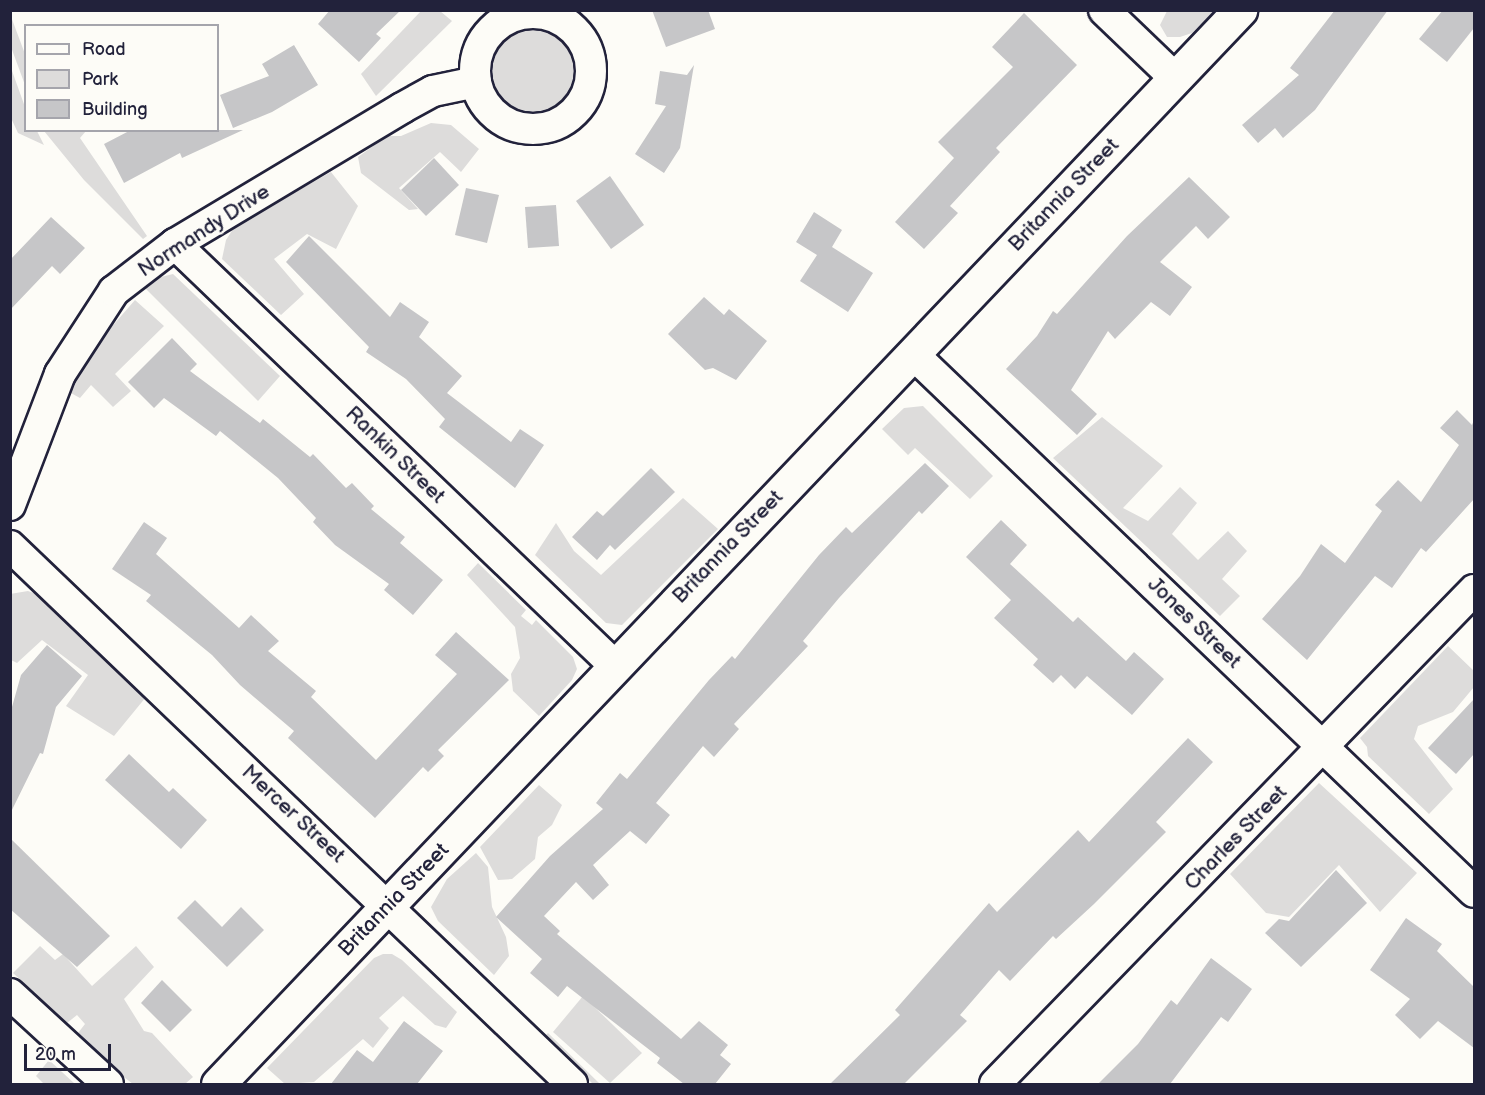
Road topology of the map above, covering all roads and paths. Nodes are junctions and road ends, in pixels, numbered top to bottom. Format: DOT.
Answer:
graph roads {
  1 [pos="1104,10"];
  2 [pos="1240,10"];
  3 [pos="1175,78"];
  4 [pos="476,82"];
  5 [pos="175,244"];
  6 [pos="913,354"];
  7 [pos="10,505"];
  8 [pos="10,546"];
  9 [pos="1474,590"];
  10 [pos="615,666"];
  11 [pos="1324,748"];
  12 [pos="1474,892"];
  13 [pos="388,905"];
  14 [pos="10,994"];
  15 [pos="108,1084"];
  16 [pos="218,1084"];
  17 [pos="572,1084"];
  18 [pos="994,1084"];
  1 -- 3 [label="street"];
  2 -- 3 [label="street, Britannia Street"];
  3 -- 6 [label="street, Britannia Street"];
  4 -- 5 [label="street, Normandy Drive"];
  5 -- 7 [label="street, Normandy Drive"];
  5 -- 10 [label="street, Rankin Street"];
  6 -- 10 [label="street, Britannia Street"];
  6 -- 11 [label="street, Jones Street"];
  8 -- 13 [label="street, Mercer Street"];
  9 -- 11 [label="street, Charles Street"];
  10 -- 13 [label="street, Britannia Street"];
  11 -- 12 [label="street, Jones Street"];
  11 -- 18 [label="street, Charles Street"];
  13 -- 16 [label="street, Britannia Street"];
  13 -- 17 [label="street, Mercer Street"];
  14 -- 15 [label="street"];
}
